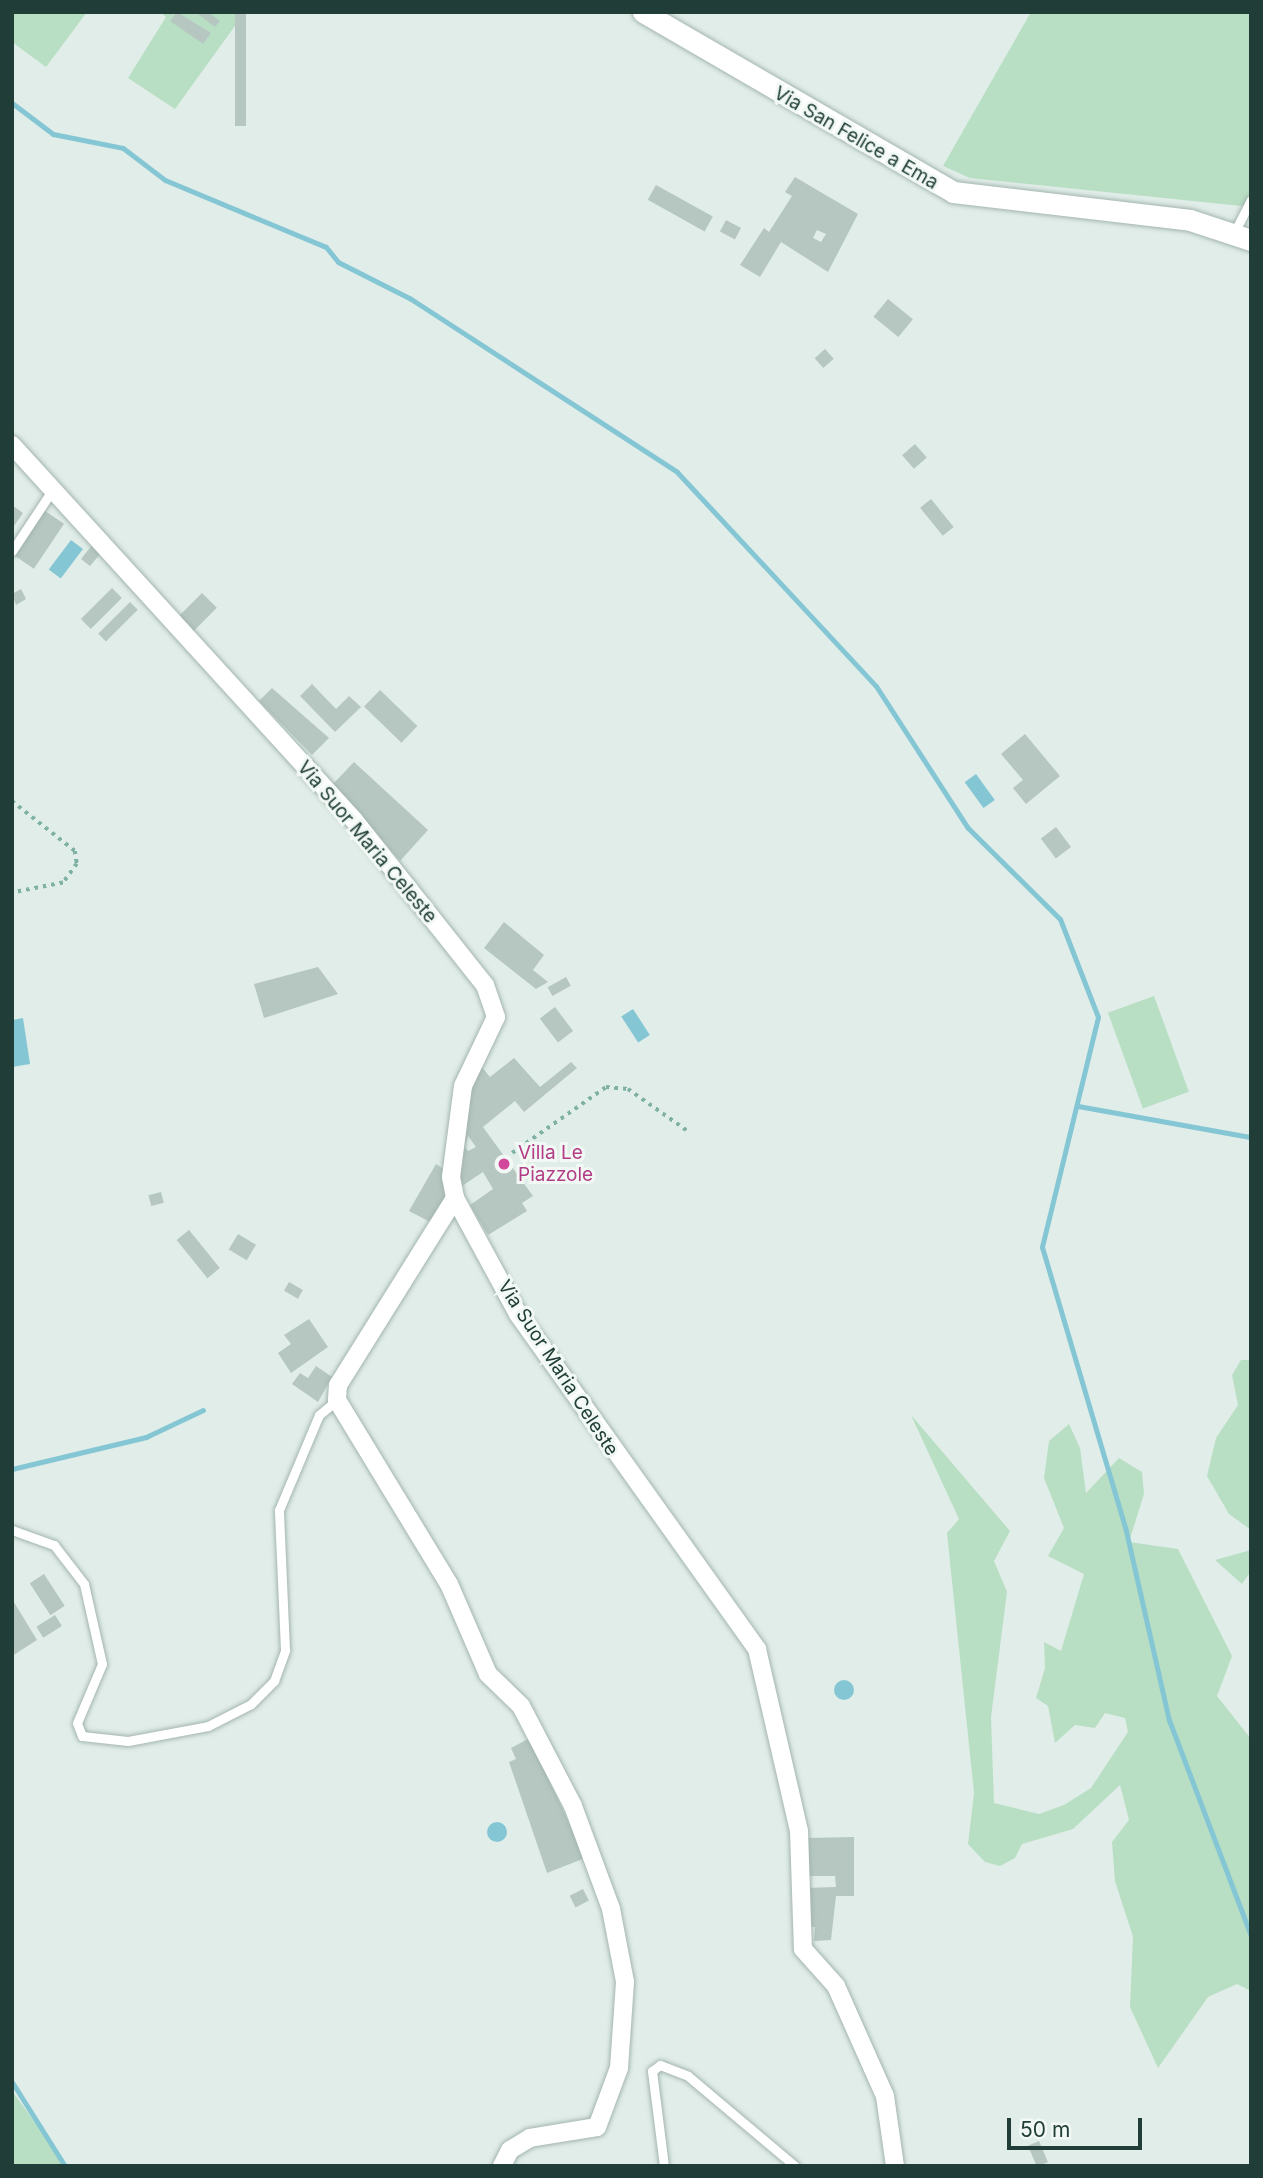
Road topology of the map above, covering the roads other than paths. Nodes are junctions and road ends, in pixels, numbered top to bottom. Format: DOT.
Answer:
graph roads {
  1 [pos="643,12"];
  2 [pos="1251,200"];
  3 [pos="1243,236"];
  4 [pos="12,444"];
  5 [pos="53,489"];
  6 [pos="12,551"];
  7 [pos="455,1198"];
  8 [pos="337,1400"];
  9 [pos="12,1530"];
  10 [pos="502,2166"];
  11 [pos="664,2166"];
  12 [pos="795,2166"];
  13 [pos="895,2166"];
  1 -- 3 [label="street, Via San Felice a Ema"];
  2 -- 3 [label="lane"];
  4 -- 5 [label="street, Via Suor Maria Celeste"];
  5 -- 6 [label="lane"];
  5 -- 7 [label="street, Via Suor Maria Celeste"];
  7 -- 8 [label="street"];
  7 -- 13 [label="street, Via Suor Maria Celeste"];
  8 -- 9 [label="lane"];
  8 -- 10 [label="street"];
  11 -- 12 [label="lane"];
}
